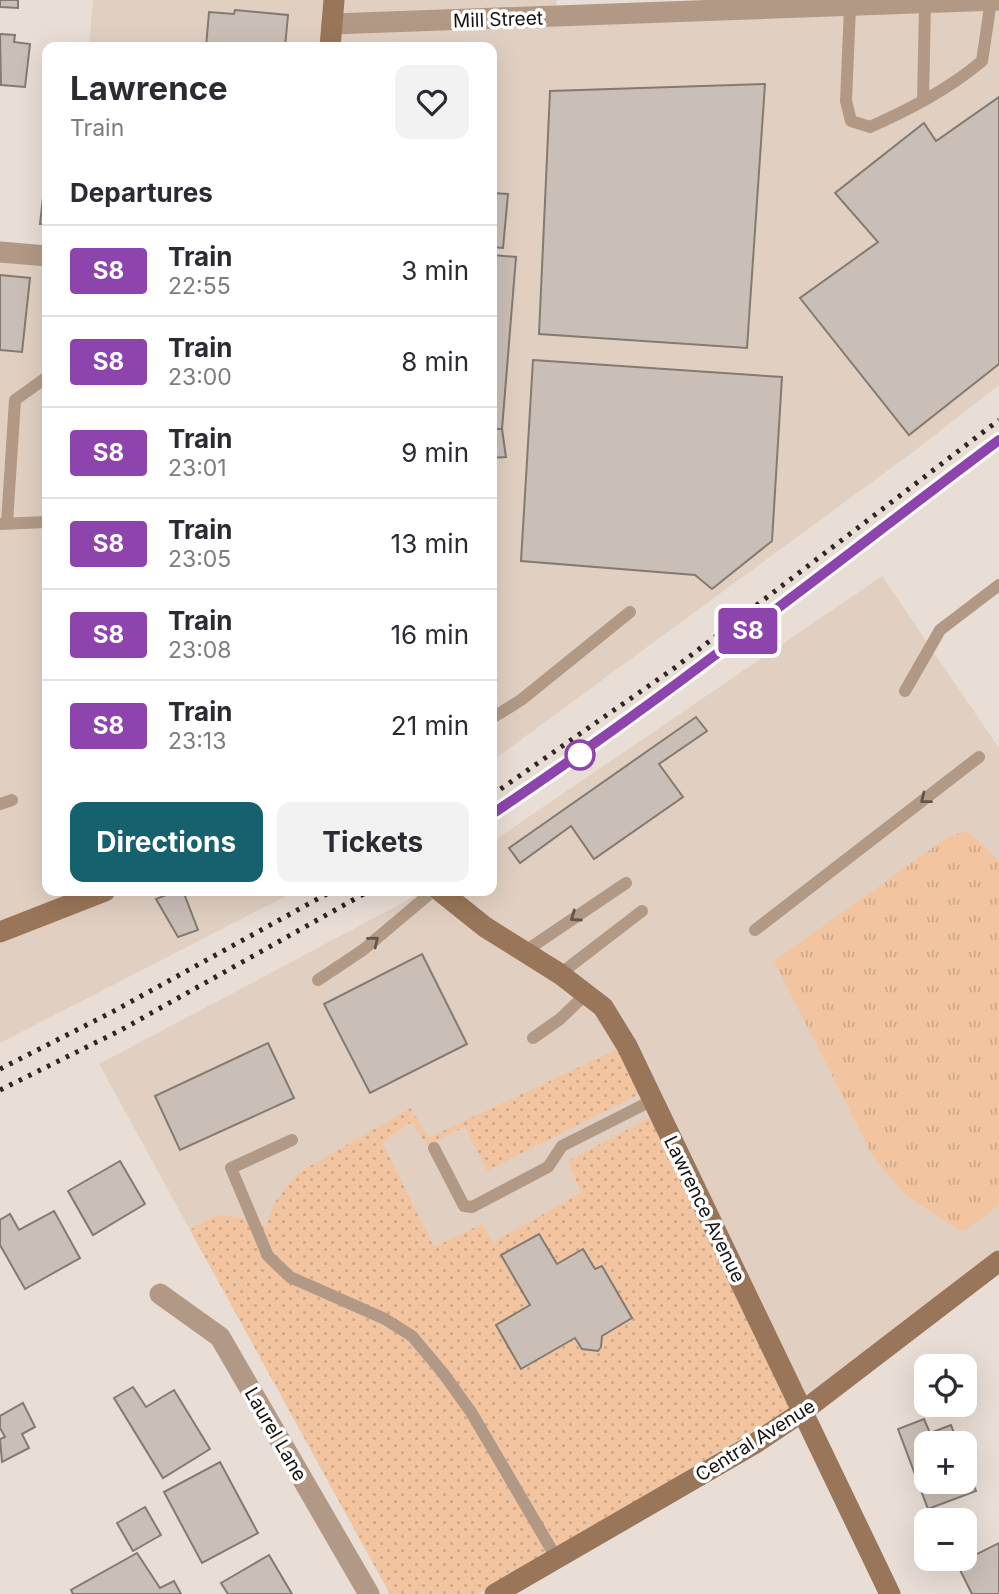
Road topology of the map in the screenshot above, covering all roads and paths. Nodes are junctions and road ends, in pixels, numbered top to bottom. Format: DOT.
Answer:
graph roads {
  1 [pos="334,0"];
  2 [pos="999,0"];
  3 [pos="991,1"];
  4 [pos="825,4"];
  5 [pos="925,4"];
  6 [pos="850,7"];
  7 [pos="332,24"];
  8 [pos="330,42"];
  9 [pos="923,101"];
  10 [pos="0,252"];
  11 [pos="42,256"];
  12 [pos="42,381"];
  13 [pos="4,523"];
  14 [pos="42,523"];
  15 [pos="999,585"];
  16 [pos="630,612"];
  17 [pos="905,691"];
  18 [pos="497,715"];
  19 [pos="979,757"];
  20 [pos="626,883"];
  21 [pos="92,896"];
  22 [pos="427,896"];
  23 [pos="446,896"];
  24 [pos="642,911"];
  25 [pos="755,930"];
  26 [pos="0,932"];
  27 [pos="524,952"];
  28 [pos="560,974"];
  29 [pos="318,980"];
  30 [pos="586,994"];
  31 [pos="533,1038"];
  32 [pos="653,1100"];
  33 [pos="292,1140"];
  34 [pos="434,1148"];
  35 [pos="999,1261"];
  36 [pos="160,1294"];
  37 [pos="802,1412"];
  38 [pos="557,1559"];
  39 [pos="369,1594"];
  40 [pos="495,1594"];
  41 [pos="890,1594"];
  1 -- 7 [label="street"];
  2 -- 3 [label="street, Mill Street"];
  3 -- 5 [label="street, Mill Street"];
  3 -- 9 [label="lane"];
  4 -- 6 [label="street, Mill Street"];
  4 -- 7 [label="street, Mill Street"];
  5 -- 6 [label="street, Mill Street"];
  5 -- 9 [label="lane"];
  6 -- 9 [label="lane"];
  7 -- 8 [label="street"];
  10 -- 11 [label="street"];
  12 -- 13 [label="lane"];
  13 -- 14 [label="lane"];
  15 -- 17 [label="lane"];
  16 -- 18 [label="lane"];
  19 -- 25 [label="lane, one-way"];
  20 -- 27 [label="lane, one-way"];
  21 -- 26 [label="street"];
  29 -- 22 [label="lane, one-way"];
  23 -- 27 [label="street, Lawrence Avenue"];
  24 -- 28 [label="lane"];
  27 -- 28 [label="street, Lawrence Avenue"];
  28 -- 30 [label="street, Lawrence Avenue"];
  30 -- 31 [label="lane"];
  30 -- 32 [label="street, Lawrence Avenue"];
  32 -- 34 [label="lane"];
  32 -- 37 [label="street, Lawrence Avenue"];
  33 -- 38 [label="lane"];
  35 -- 37 [label="street, Central Avenue"];
  36 -- 39 [label="street, Laurel Lane"];
  37 -- 38 [label="street, Central Avenue"];
  37 -- 41 [label="street, Lawrence Avenue"];
  38 -- 40 [label="street, Central Avenue"];
}
